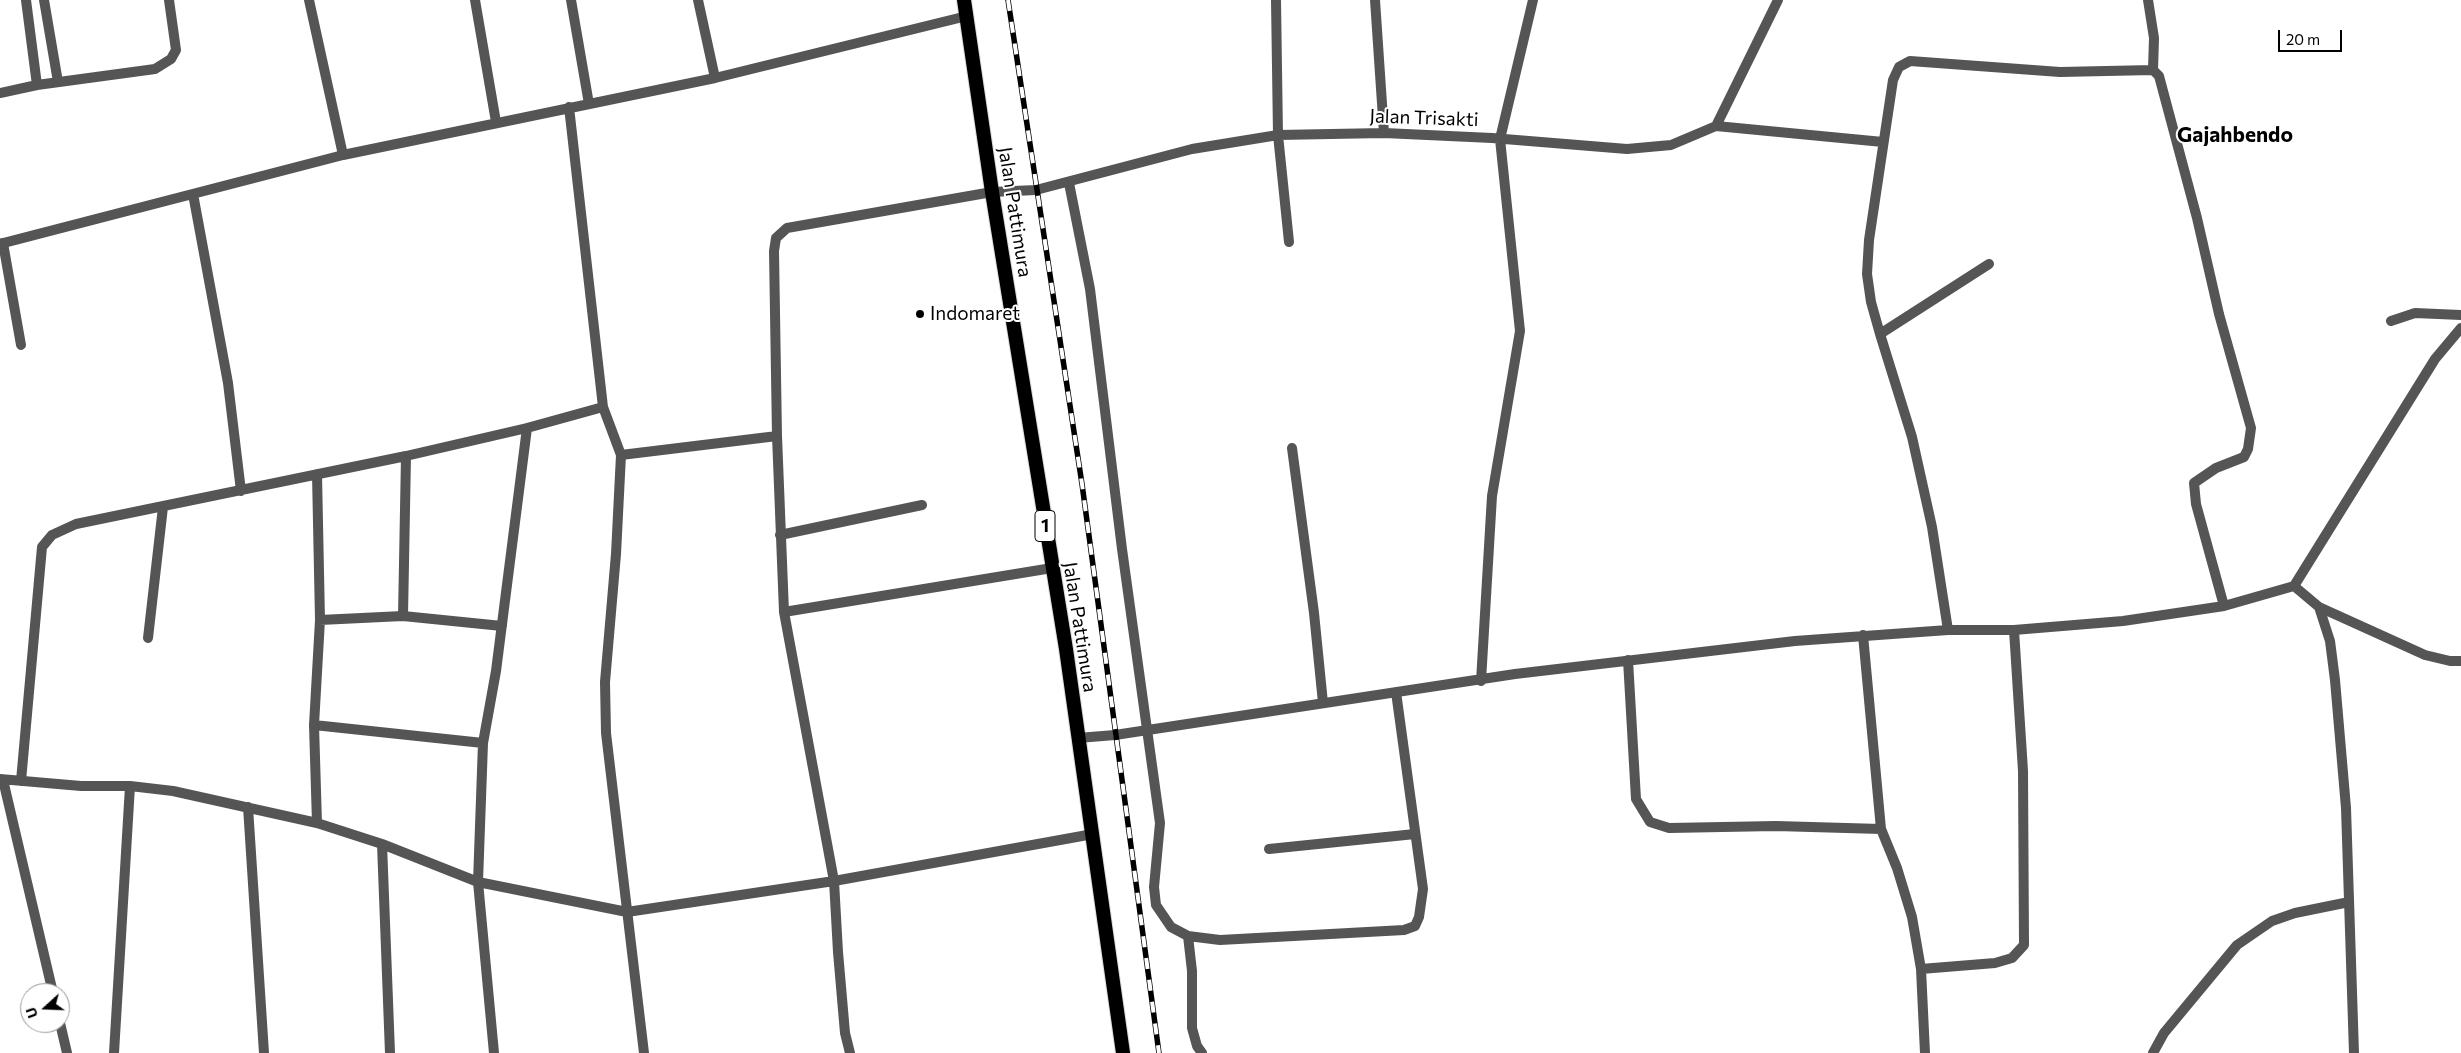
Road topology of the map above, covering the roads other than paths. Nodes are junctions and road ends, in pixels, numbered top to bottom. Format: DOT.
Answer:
graph roads {
  1 [pos="26,0"];
  2 [pos="44,0"];
  3 [pos="169,0"];
  4 [pos="309,0"];
  5 [pos="475,0"];
  6 [pos="571,0"];
  7 [pos="698,0"];
  8 [pos="964,0"];
  9 [pos="1276,0"];
  10 [pos="1375,0"];
  11 [pos="1533,0"];
  12 [pos="1778,0"];
  13 [pos="2152,1"];
  14 [pos="967,16"];
  15 [pos="2158,77"];
  16 [pos="715,78"];
  17 [pos="58,82"];
  18 [pos="36,85"];
  19 [pos="0,93"];
  20 [pos="589,104"];
  21 [pos="569,107"];
  22 [pos="496,122"];
  23 [pos="1716,126"];
  24 [pos="1384,133"];
  25 [pos="1278,135"];
  26 [pos="1500,139"];
  27 [pos="1883,142"];
  28 [pos="343,154"];
  29 [pos="1069,183"];
  30 [pos="992,192"];
  31 [pos="193,194"];
  32 [pos="1290,242"];
  33 [pos="1,244"];
  34 [pos="1989,264"];
  35 [pos="2461,315"];
  36 [pos="2391,321"];
  37 [pos="2461,328"];
  38 [pos="1879,330"];
  39 [pos="21,345"];
  40 [pos="603,407"];
  41 [pos="526,428"];
  42 [pos="777,436"];
  43 [pos="1292,448"];
  44 [pos="406,456"];
  45 [pos="621,456"];
  46 [pos="317,474"];
  47 [pos="242,491"];
  48 [pos="922,505"];
  49 [pos="163,506"];
  50 [pos="780,535"];
  51 [pos="1052,568"];
  52 [pos="2294,586"];
  53 [pos="2224,606"];
  54 [pos="2319,607"];
  55 [pos="784,612"];
  56 [pos="403,616"];
  57 [pos="320,620"];
  58 [pos="502,626"];
  59 [pos="1948,630"];
  60 [pos="2014,630"];
  61 [pos="1863,635"];
  62 [pos="148,638"];
  63 [pos="1628,660"];
  64 [pos="2461,661"];
  65 [pos="1481,681"];
  66 [pos="1396,692"];
  67 [pos="1323,703"];
  68 [pos="314,725"];
  69 [pos="1148,729"];
  70 [pos="1078,738"];
  71 [pos="484,743"];
  72 [pos="2,779"];
  73 [pos="21,781"];
  74 [pos="130,786"];
  75 [pos="248,807"];
  76 [pos="317,823"];
  77 [pos="1881,829"];
  78 [pos="1093,834"];
  79 [pos="1415,834"];
  80 [pos="382,844"];
  81 [pos="1269,849"];
  82 [pos="834,881"];
  83 [pos="478,882"];
  84 [pos="2349,902"];
  85 [pos="627,912"];
  86 [pos="1188,936"];
  87 [pos="1921,969"];
  88 [pos="51,983"];
  89 [pos="62,1033"];
  90 [pos="67,1053"];
  91 [pos="114,1053"];
  92 [pos="264,1053"];
  93 [pos="390,1053"];
  94 [pos="494,1053"];
  95 [pos="644,1053"];
  96 [pos="850,1053"];
  97 [pos="1123,1053"];
  98 [pos="1202,1053"];
  99 [pos="1924,1053"];
  100 [pos="2153,1053"];
  101 [pos="2354,1053"];
  1 -- 18 [label="street"];
  2 -- 17 [label="street"];
  3 -- 17 [label="street"];
  4 -- 28 [label="street"];
  5 -- 22 [label="street"];
  6 -- 20 [label="street"];
  7 -- 16 [label="street"];
  8 -- 14 [label="highway, Jalan Pattimura / 1"];
  9 -- 25 [label="street"];
  10 -- 24 [label="street"];
  11 -- 26 [label="street"];
  12 -- 23 [label="street"];
  13 -- 15 [label="street"];
  14 -- 16 [label="street"];
  14 -- 30 [label="highway, Jalan Pattimura / 1"];
  15 -- 27 [label="street"];
  15 -- 53 [label="street"];
  16 -- 20 [label="street"];
  17 -- 18 [label="street"];
  18 -- 19 [label="street"];
  20 -- 21 [label="street"];
  21 -- 22 [label="street"];
  21 -- 40 [label="street"];
  22 -- 28 [label="street"];
  23 -- 26 [label="street, Jalan Trisakti"];
  23 -- 27 [label="street"];
  24 -- 25 [label="street, Jalan Trisakti"];
  24 -- 26 [label="street, Jalan Trisakti"];
  25 -- 29 [label="street, Jalan Trisakti"];
  25 -- 32 [label="street"];
  26 -- 65 [label="street"];
  27 -- 38 [label="street"];
  28 -- 31 [label="street"];
  29 -- 30 [label="street, Jalan Trisakti"];
  29 -- 69 [label="street"];
  30 -- 42 [label="street, Jalan Trisakti"];
  30 -- 51 [label="highway, Jalan Pattimura / 1"];
  31 -- 33 [label="street"];
  31 -- 47 [label="street"];
  33 -- 39 [label="street"];
  34 -- 38 [label="street"];
  35 -- 36 [label="street"];
  37 -- 52 [label="street"];
  38 -- 59 [label="street"];
  40 -- 41 [label="street"];
  40 -- 45 [label="street"];
  41 -- 44 [label="street"];
  41 -- 58 [label="street"];
  42 -- 45 [label="street"];
  42 -- 50 [label="street, Jalan Trisakti"];
  43 -- 67 [label="street"];
  44 -- 46 [label="street"];
  44 -- 56 [label="street"];
  45 -- 85 [label="street"];
  46 -- 47 [label="street"];
  46 -- 57 [label="street"];
  47 -- 49 [label="street"];
  48 -- 50 [label="street"];
  49 -- 62 [label="street"];
  49 -- 73 [label="street"];
  50 -- 55 [label="street, Jalan Trisakti"];
  51 -- 55 [label="street"];
  51 -- 70 [label="highway, Jalan Pattimura / 1"];
  52 -- 53 [label="street"];
  52 -- 54 [label="street"];
  53 -- 60 [label="street"];
  54 -- 64 [label="street"];
  54 -- 84 [label="street"];
  55 -- 82 [label="street, Jalan Trisakti"];
  56 -- 57 [label="street"];
  56 -- 58 [label="street"];
  57 -- 68 [label="street"];
  58 -- 71 [label="street"];
  59 -- 60 [label="street"];
  59 -- 61 [label="street"];
  60 -- 87 [label="street"];
  61 -- 63 [label="street"];
  61 -- 77 [label="street"];
  63 -- 65 [label="street"];
  63 -- 77 [label="street"];
  65 -- 66 [label="street"];
  66 -- 67 [label="street"];
  66 -- 79 [label="street"];
  67 -- 69 [label="street"];
  68 -- 71 [label="street"];
  68 -- 76 [label="street"];
  69 -- 70 [label="street"];
  69 -- 86 [label="street"];
  70 -- 78 [label="highway, Jalan Pattimura / 1"];
  71 -- 83 [label="street"];
  72 -- 73 [label="street"];
  72 -- 88 [label="street"];
  73 -- 74 [label="street"];
  74 -- 75 [label="street"];
  74 -- 91 [label="street"];
  75 -- 76 [label="street"];
  75 -- 92 [label="street"];
  76 -- 80 [label="street"];
  77 -- 87 [label="street"];
  78 -- 82 [label="street"];
  78 -- 97 [label="highway, Jalan Pattimura / 1"];
  79 -- 81 [label="street"];
  79 -- 86 [label="street"];
  80 -- 83 [label="street"];
  80 -- 93 [label="street"];
  82 -- 85 [label="street"];
  82 -- 96 [label="street, Jalan Trisakti"];
  83 -- 85 [label="street"];
  83 -- 94 [label="street"];
  84 -- 100 [label="street"];
  84 -- 101 [label="street"];
  85 -- 95 [label="street"];
  86 -- 98 [label="street"];
  87 -- 99 [label="street"];
  89 -- 90 [label="street"];
}
